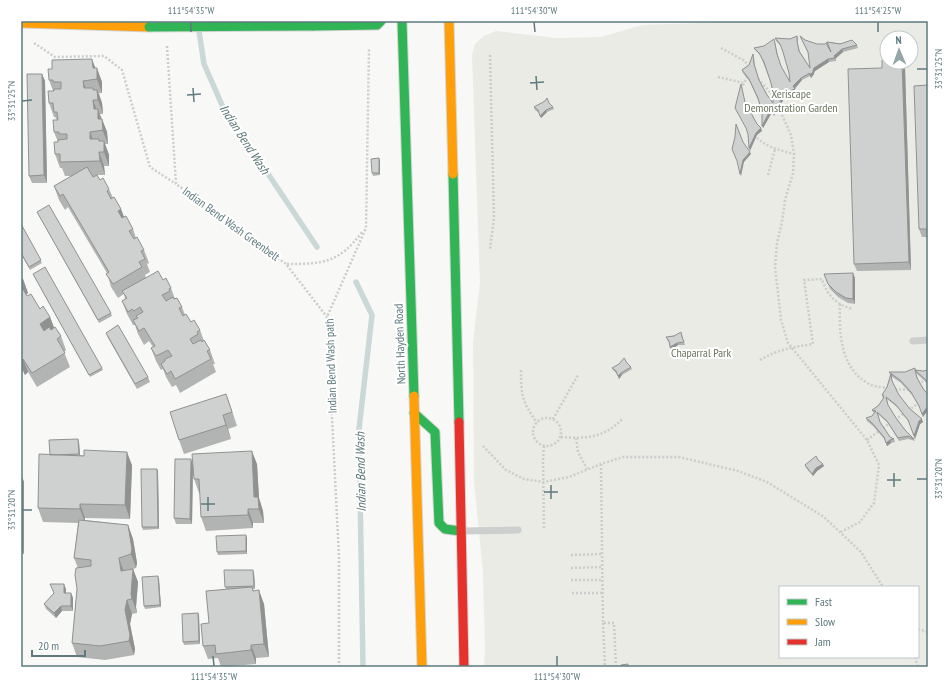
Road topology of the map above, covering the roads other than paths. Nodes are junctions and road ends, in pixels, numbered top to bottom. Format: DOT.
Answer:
graph roads {
  1 [pos="381,21"];
  2 [pos="402,21"];
  3 [pos="449,21"];
  4 [pos="21,23"];
  5 [pos="928,340"];
  6 [pos="913,341"];
  7 [pos="414,413"];
  8 [pos="518,530"];
  9 [pos="460,531"];
  10 [pos="422,667"];
  11 [pos="464,667"];
  1 -- 4 [label="main road, bridge"];
  2 -- 7 [label="main road, North Hayden Road"];
  3 -- 9 [label="main road"];
  5 -- 6 [label="lane"];
  7 -- 9 [label="main road"];
  7 -- 10 [label="main road, North Hayden Road"];
  8 -- 9 [label="lane"];
  9 -- 11 [label="main road"];
}
